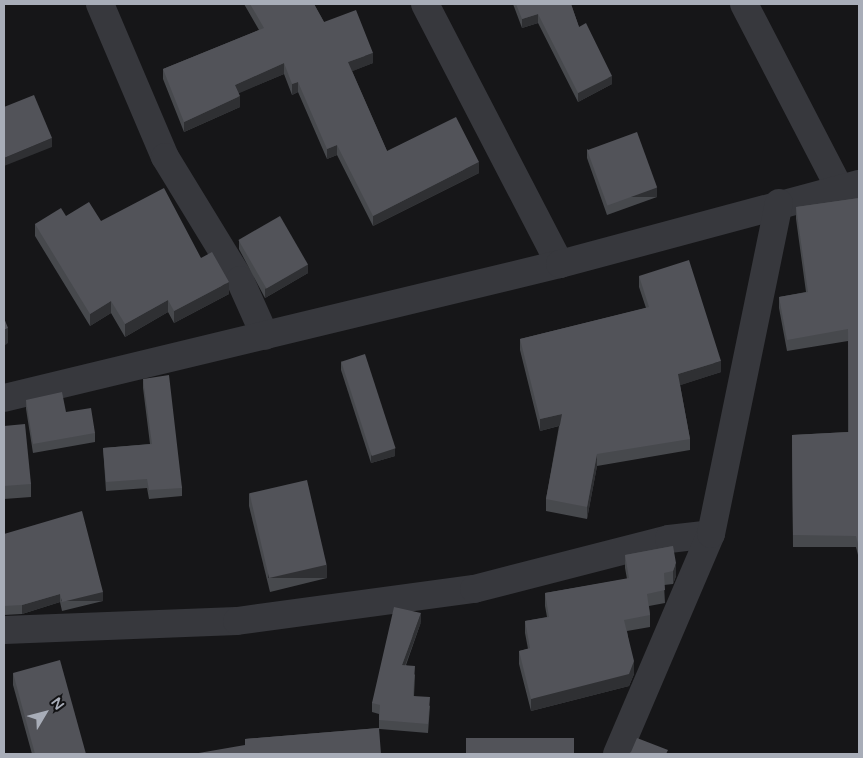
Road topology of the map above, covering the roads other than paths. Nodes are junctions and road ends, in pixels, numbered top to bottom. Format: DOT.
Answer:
graph roads {
  1 [pos="100,4"];
  2 [pos="425,4"];
  3 [pos="744,4"];
  4 [pos="849,186"];
  5 [pos="780,203"];
  6 [pos="560,264"];
  7 [pos="265,336"];
  8 [pos="4,398"];
  9 [pos="711,534"];
  10 [pos="4,630"];
  11 [pos="617,754"];
  1 -- 7 [label="street"];
  2 -- 6 [label="street"];
  3 -- 4 [label="street"];
  4 -- 5 [label="street"];
  5 -- 6 [label="street"];
  5 -- 9 [label="street"];
  6 -- 7 [label="street"];
  7 -- 8 [label="street"];
  9 -- 10 [label="street"];
  9 -- 11 [label="street"];
}
